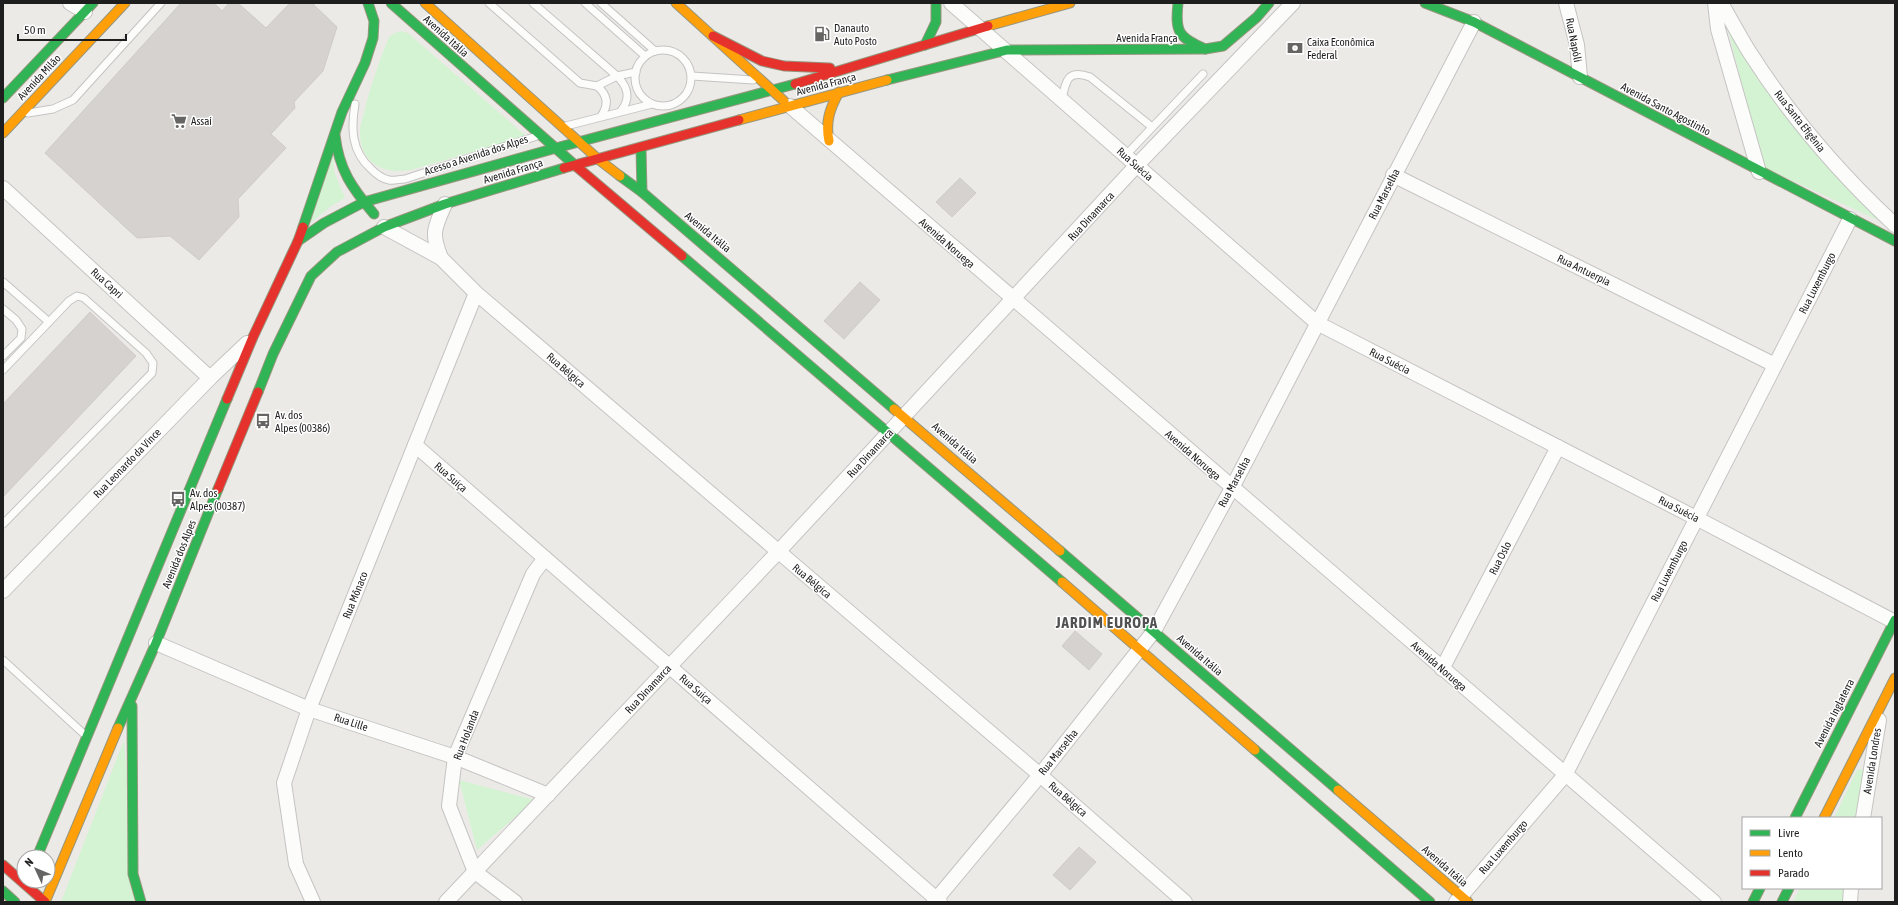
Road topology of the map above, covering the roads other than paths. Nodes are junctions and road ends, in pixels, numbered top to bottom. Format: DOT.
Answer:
graph roads {
  1 [pos="70,3"];
  2 [pos="124,3"];
  3 [pos="161,3"];
  4 [pos="368,3"];
  5 [pos="391,3"];
  6 [pos="425,3"];
  7 [pos="489,3"];
  8 [pos="533,3"];
  9 [pos="585,3"];
  10 [pos="601,3"];
  11 [pos="676,3"];
  12 [pos="936,3"];
  13 [pos="951,3"];
  14 [pos="1070,3"];
  15 [pos="1178,3"];
  16 [pos="1269,3"];
  17 [pos="1293,3"];
  18 [pos="1425,3"];
  19 [pos="1566,3"];
  20 [pos="1715,3"];
  21 [pos="1721,3"];
  22 [pos="91,15"];
  23 [pos="1474,22"];
  24 [pos="981,28"];
  25 [pos="713,36"];
  26 [pos="925,45"];
  27 [pos="1205,49"];
  28 [pos="655,50"];
  29 [pos="1007,50"];
  30 [pos="645,56"];
  31 [pos="71,61"];
  32 [pos="365,62"];
  33 [pos="847,69"];
  34 [pos="636,72"];
  35 [pos="1203,74"];
  36 [pos="617,76"];
  37 [pos="692,76"];
  38 [pos="1580,77"];
  39 [pos="762,80"];
  40 [pos="598,86"];
  41 [pos="774,91"];
  42 [pos="839,92"];
  43 [pos="3,98"];
  44 [pos="1062,99"];
  45 [pos="652,104"];
  46 [pos="790,106"];
  47 [pos="1171,107"];
  48 [pos="621,111"];
  49 [pos="20,115"];
  50 [pos="601,116"];
  51 [pos="1183,118"];
  52 [pos="1152,127"];
  53 [pos="335,131"];
  54 [pos="551,131"];
  55 [pos="3,133"];
  56 [pos="829,141"];
  57 [pos="580,142"];
  58 [pos="556,148"];
  59 [pos="641,148"];
  60 [pos="1125,156"];
  61 [pos="598,159"];
  62 [pos="575,165"];
  63 [pos="1136,166"];
  64 [pos="1759,172"];
  65 [pos="1393,175"];
  66 [pos="3,188"];
  67 [pos="642,192"];
  68 [pos="364,202"];
  69 [pos="445,204"];
  70 [pos="1850,219"];
  71 [pos="1895,226"];
  72 [pos="384,227"];
  73 [pos="298,241"];
  74 [pos="1895,241"];
  75 [pos="441,258"];
  76 [pos="3,282"];
  77 [pos="476,293"];
  78 [pos="1013,299"];
  79 [pos="3,309"];
  80 [pos="49,322"];
  81 [pos="1317,323"];
  82 [pos="253,337"];
  83 [pos="3,356"];
  84 [pos="1775,365"];
  85 [pos="3,370"];
  86 [pos="210,378"];
  87 [pos="905,416"];
  88 [pos="889,432"];
  89 [pos="415,446"];
  90 [pos="1558,447"];
  91 [pos="1232,488"];
  92 [pos="1696,518"];
  93 [pos="3,524"];
  94 [pos="778,552"];
  95 [pos="545,558"];
  96 [pos="3,591"];
  97 [pos="1895,621"];
  98 [pos="1154,631"];
  99 [pos="156,643"];
  100 [pos="1140,650"];
  101 [pos="3,660"];
  102 [pos="669,666"];
  103 [pos="1442,669"];
  104 [pos="1895,678"];
  105 [pos="131,697"];
  106 [pos="1881,704"];
  107 [pos="308,708"];
  108 [pos="87,737"];
  109 [pos="455,757"];
  110 [pos="1040,775"];
  111 [pos="1565,775"];
  112 [pos="548,795"];
  113 [pos="1796,817"];
  114 [pos="1824,817"];
  115 [pos="1863,817"];
  116 [pos="40,849"];
  117 [pos="3,865"];
  118 [pos="474,872"];
  119 [pos="16,875"];
  120 [pos="23,889"];
  121 [pos="32,889"];
  122 [pos="1760,889"];
  123 [pos="1789,889"];
  124 [pos="1851,889"];
  125 [pos="3,891"];
  126 [pos="1462,900"];
  127 [pos="937,901"];
  128 [pos="16,902"];
  129 [pos="45,902"];
  130 [pos="141,902"];
  131 [pos="312,902"];
  132 [pos="446,902"];
  133 [pos="515,902"];
  134 [pos="1185,902"];
  135 [pos="1430,902"];
  136 [pos="1714,902"];
  137 [pos="1753,902"];
  138 [pos="1782,902"];
  139 [pos="1850,902"];
  1 -- 22 [label="street"];
  2 -- 31 [label="main road, Avenida Milão"];
  3 -- 49 [label="lane"];
  4 -- 32 [label="main road, Avenida dos Alpes"];
  5 -- 54 [label="main road, Avenida Itália"];
  6 -- 54 [label="main road, Avenida Itália"];
  7 -- 40 [label="lane"];
  8 -- 36 [label="lane"];
  9 -- 30 [label="lane"];
  10 -- 28 [label="lane"];
  11 -- 25 [label="main road, Avenida Noruega"];
  12 -- 26 [label="main road"];
  13 -- 24 [label="street, Rua Suécia"];
  14 -- 24 [label="main road, Avenida França"];
  15 -- 27 [label="main road"];
  16 -- 27 [label="main road, Avenida França"];
  17 -- 51 [label="street, Rua Dinamarca"];
  18 -- 23 [label="main road, Avenida Santo Agostinho"];
  19 -- 38 [label="street, Rua Napóli"];
  20 -- 64 [label="street"];
  21 -- 71 [label="street, Rua Santa Efigênia"];
  22 -- 31 [label="main road"];
  22 -- 43 [label="main road, Avenida Milão"];
  23 -- 38 [label="main road, Avenida Santo Agostinho"];
  23 -- 65 [label="street, Rua Marselha"];
  24 -- 26 [label="main road, Avenida França"];
  24 -- 29 [label="street, Rua Suécia"];
  25 -- 33 [label="main road"];
  25 -- 39 [label="main road, Avenida Noruega"];
  26 -- 33 [label="main road, Avenida França"];
  27 -- 29 [label="main road, Avenida França"];
  28 -- 30 [label="lane"];
  28 -- 37 [label="lane"];
  29 -- 42 [label="main road, Avenida França"];
  29 -- 44 [label="street, Rua Suécia"];
  30 -- 34 [label="lane"];
  31 -- 49 [label="main road, Avenida Milão"];
  32 -- 53 [label="main road, Avenida dos Alpes"];
  32 -- 54 [label="lane, Acesso a Avenida dos Alpes"];
  33 -- 41 [label="main road, Avenida França"];
  34 -- 36 [label="lane"];
  34 -- 45 [label="lane"];
  35 -- 47 [label="lane"];
  36 -- 40 [label="lane"];
  36 -- 48 [label="lane"];
  37 -- 39 [label="lane"];
  37 -- 45 [label="lane"];
  38 -- 64 [label="main road, Avenida Santo Agostinho"];
  39 -- 41 [label="main road, Avenida Noruega"];
  40 -- 50 [label="lane"];
  41 -- 46 [label="main road, Avenida Noruega"];
  41 -- 57 [label="main road, Avenida França"];
  42 -- 46 [label="main road, Avenida França"];
  42 -- 56 [label="main road"];
  44 -- 52 [label="lane"];
  44 -- 60 [label="street, Rua Suécia"];
  45 -- 48 [label="lane, Acesso a Avenida dos Alpes"];
  46 -- 56 [label="street, Avenida Noruega"];
  46 -- 59 [label="main road, Avenida França"];
  47 -- 51 [label="lane"];
  47 -- 52 [label="lane"];
  48 -- 50 [label="lane, Acesso a Avenida dos Alpes"];
  49 -- 55 [label="main road, Avenida Milão"];
  50 -- 54 [label="lane, Acesso a Avenida dos Alpes"];
  51 -- 63 [label="street, Rua Dinamarca"];
  52 -- 60 [label="lane"];
  53 -- 68 [label="main road"];
  53 -- 73 [label="main road, Avenida dos Alpes"];
  54 -- 57 [label="main road, Avenida Itália"];
  54 -- 58 [label="main road, Avenida Itália"];
  56 -- 78 [label="street, Avenida Noruega"];
  57 -- 58 [label="main road, Avenida França"];
  57 -- 61 [label="main road, Avenida Itália"];
  58 -- 62 [label="main road, Avenida Itália"];
  58 -- 68 [label="main road, Avenida França"];
  59 -- 61 [label="main road, Avenida França"];
  59 -- 67 [label="main road"];
  60 -- 63 [label="street, Rua Suécia"];
  61 -- 62 [label="main road, Avenida França"];
  61 -- 67 [label="main road, Avenida Itália"];
  62 -- 69 [label="main road, Avenida França"];
  62 -- 88 [label="main road, Avenida Itália"];
  63 -- 78 [label="street, Rua Dinamarca"];
  63 -- 81 [label="street, Rua Suécia"];
  64 -- 70 [label="main road, Avenida Santo Agostinho"];
  65 -- 81 [label="street, Rua Marselha"];
  65 -- 84 [label="street, Rua Antuerpia"];
  66 -- 86 [label="street, Rua Capri"];
  67 -- 87 [label="main road, Avenida Itália"];
  68 -- 72 [label="main road"];
  68 -- 73 [label="main road, Avenida França"];
  69 -- 72 [label="main road, Avenida França"];
  69 -- 75 [label="street, Rua Bélgica"];
  70 -- 74 [label="main road, Avenida Santo Agostinho"];
  70 -- 84 [label="street, Rua Luxemburgo"];
  72 -- 75 [label="street, Rua Bélgica"];
  72 -- 99 [label="main road, Avenida dos Alpes"];
  73 -- 82 [label="main road, Avenida dos Alpes"];
  75 -- 77 [label="street, Rua Bélgica"];
  76 -- 80 [label="lane"];
  77 -- 89 [label="street, Rua Mônaco"];
  77 -- 94 [label="street, Rua Bélgica"];
  78 -- 87 [label="street, Rua Dinamarca"];
  78 -- 91 [label="street, Avenida Noruega"];
  79 -- 83 [label="lane"];
  80 -- 85 [label="lane"];
  80 -- 93 [label="lane"];
  81 -- 90 [label="street, Rua Suécia"];
  81 -- 91 [label="street, Rua Marselha"];
  82 -- 86 [label="street, Rua Leonardo da Vince"];
  82 -- 108 [label="main road, Avenida dos Alpes"];
  84 -- 92 [label="street, Rua Luxemburgo"];
  86 -- 96 [label="street, Rua Leonardo da Vince"];
  87 -- 88 [label="street, Rua Dinamarca"];
  87 -- 98 [label="main road, Avenida Itália"];
  88 -- 94 [label="street, Rua Dinamarca"];
  88 -- 100 [label="main road, Avenida Itália"];
  89 -- 95 [label="street, Rua Suiça"];
  89 -- 107 [label="street, Rua Mônaco"];
  90 -- 92 [label="street, Rua Suécia"];
  90 -- 103 [label="street, Rua Oslo"];
  91 -- 98 [label="street, Rua Marselha"];
  91 -- 103 [label="street, Avenida Noruega"];
  92 -- 97 [label="street, Rua Suécia"];
  92 -- 111 [label="street, Rua Luxemburgo"];
  94 -- 102 [label="street, Rua Dinamarca"];
  94 -- 110 [label="street, Rua Bélgica"];
  95 -- 102 [label="street, Rua Suiça"];
  95 -- 109 [label="street, Rua Holanda"];
  97 -- 113 [label="main road, Avenida Inglaterra"];
  98 -- 100 [label="street, Rua Marselha"];
  98 -- 126 [label="main road, Avenida Itália"];
  99 -- 105 [label="main road, Avenida dos Alpes"];
  99 -- 107 [label="street, Rua Lille"];
  100 -- 110 [label="street, Rua Marselha"];
  100 -- 135 [label="main road, Avenida Itália"];
  101 -- 108 [label="lane"];
  102 -- 112 [label="street, Rua Dinamarca"];
  102 -- 127 [label="street, Rua Suiça"];
  103 -- 111 [label="street, Avenida Noruega"];
  104 -- 106 [label="main road"];
  105 -- 129 [label="main road, Avenida dos Alpes"];
  105 -- 130 [label="main road"];
  106 -- 114 [label="main road"];
  106 -- 115 [label="street, Avenida Londres"];
  107 -- 109 [label="street, Rua Lille"];
  107 -- 131 [label="street, Rua Mônaco"];
  108 -- 116 [label="main road, Avenida dos Alpes"];
  109 -- 112 [label="street, Rua Lille"];
  109 -- 118 [label="street, Rua Holanda"];
  110 -- 127 [label="street, Rua Marselha"];
  110 -- 134 [label="street, Rua Bélgica"];
  111 -- 126 [label="street, Rua Luxemburgo"];
  111 -- 136 [label="street, Avenida Noruega"];
  112 -- 118 [label="street, Rua Dinamarca"];
  117 -- 119 [label="main road"];
  118 -- 132 [label="street, Rua Dinamarca"];
  118 -- 133 [label="street"];
  120 -- 128 [label="main road"];
  121 -- 129 [label="main road"];
  122 -- 137 [label="main road"];
  123 -- 138 [label="main road"];
  124 -- 139 [label="street"];
  125 -- 128 [label="main road"];
}
